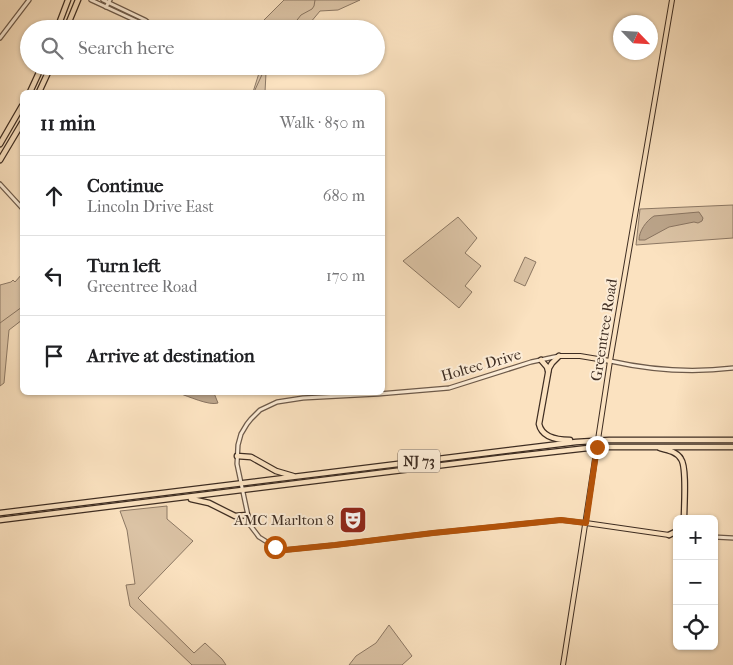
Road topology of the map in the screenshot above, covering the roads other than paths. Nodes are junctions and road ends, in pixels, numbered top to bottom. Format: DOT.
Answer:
graph roads {
  1 [pos="29,0"];
  2 [pos="68,0"];
  3 [pos="78,0"];
  4 [pos="91,0"];
  5 [pos="103,0"];
  6 [pos="672,0"];
  7 [pos="109,1"];
  8 [pos="106,7"];
  9 [pos="60,20"];
  10 [pos="70,20"];
  11 [pos="134,20"];
  12 [pos="145,20"];
  13 [pos="0,38"];
  14 [pos="38,75"];
  15 [pos="47,75"];
  16 [pos="31,90"];
  17 [pos="40,90"];
  18 [pos="20,109"];
  19 [pos="20,126"];
  20 [pos="0,144"];
  21 [pos="0,160"];
  22 [pos="0,184"];
  23 [pos="20,206"];
  24 [pos="559,356"];
  25 [pos="541,360"];
  26 [pos="610,361"];
  27 [pos="733,368"];
  28 [pos="548,373"];
  29 [pos="385,392"];
  30 [pos="343,395"];
  31 [pos="597,440"];
  32 [pos="733,440"];
  33 [pos="576,442"];
  34 [pos="652,446"];
  35 [pos="597,447"];
  36 [pos="733,447"];
  37 [pos="236,456"];
  38 [pos="295,477"];
  39 [pos="241,483"];
  40 [pos="242,490"];
  41 [pos="175,498"];
  42 [pos="0,513"];
  43 [pos="248,515"];
  44 [pos="684,515"];
  45 [pos="0,520"];
  46 [pos="586,523"];
  47 [pos="673,533"];
  48 [pos="670,535"];
  49 [pos="673,535"];
  50 [pos="718,537"];
  51 [pos="733,538"];
  52 [pos="562,665"];
  1 -- 13 [label="street"];
  2 -- 9 [label="highway"];
  3 -- 10 [label="highway"];
  4 -- 8 [label="street"];
  5 -- 7 [label="street"];
  6 -- 26 [label="main road, Greentree Road"];
  7 -- 8 [label="street"];
  7 -- 12 [label="street"];
  8 -- 11 [label="street"];
  14 -- 16 [label="highway"];
  15 -- 17 [label="highway"];
  18 -- 20 [label="highway"];
  19 -- 21 [label="highway"];
  22 -- 23 [label="street"];
  24 -- 25 [label="street, Holtec Drive"];
  24 -- 26 [label="main road, Holtec Drive"];
  24 -- 28 [label="highway"];
  25 -- 28 [label="highway"];
  25 -- 29 [label="street, Holtec Drive"];
  26 -- 27 [label="street"];
  26 -- 31 [label="main road, Greentree Road"];
  28 -- 33 [label="highway"];
  30 -- 37 [label="street, Holtec Drive"];
  31 -- 32 [label="highway, NJ 73"];
  31 -- 33 [label="highway, NJ 73"];
  31 -- 35 [label="main road, Greentree Road"];
  33 -- 38 [label="highway, NJ 73"];
  34 -- 35 [label="highway, NJ 73"];
  34 -- 36 [label="highway, NJ 73"];
  34 -- 44 [label="highway"];
  35 -- 40 [label="highway, NJ 73"];
  35 -- 46 [label="main road, Greentree Road"];
  37 -- 38 [label="highway"];
  37 -- 39 [label="street, Holtec Drive"];
  38 -- 39 [label="highway, NJ 73"];
  39 -- 40 [label="street, Holtec Drive"];
  39 -- 42 [label="highway, NJ 73"];
  40 -- 41 [label="highway, NJ 73"];
  40 -- 43 [label="street, Holtec Drive"];
  41 -- 43 [label="highway"];
  41 -- 45 [label="highway, NJ 73"];
  43 -- 46 [label="street, Holtec Drive"];
  46 -- 48 [label="main road"];
  46 -- 52 [label="main road, Greentree Road"];
  47 -- 48 [label="highway"];
  48 -- 49 [label="street"];
  50 -- 51 [label="street"];
}
